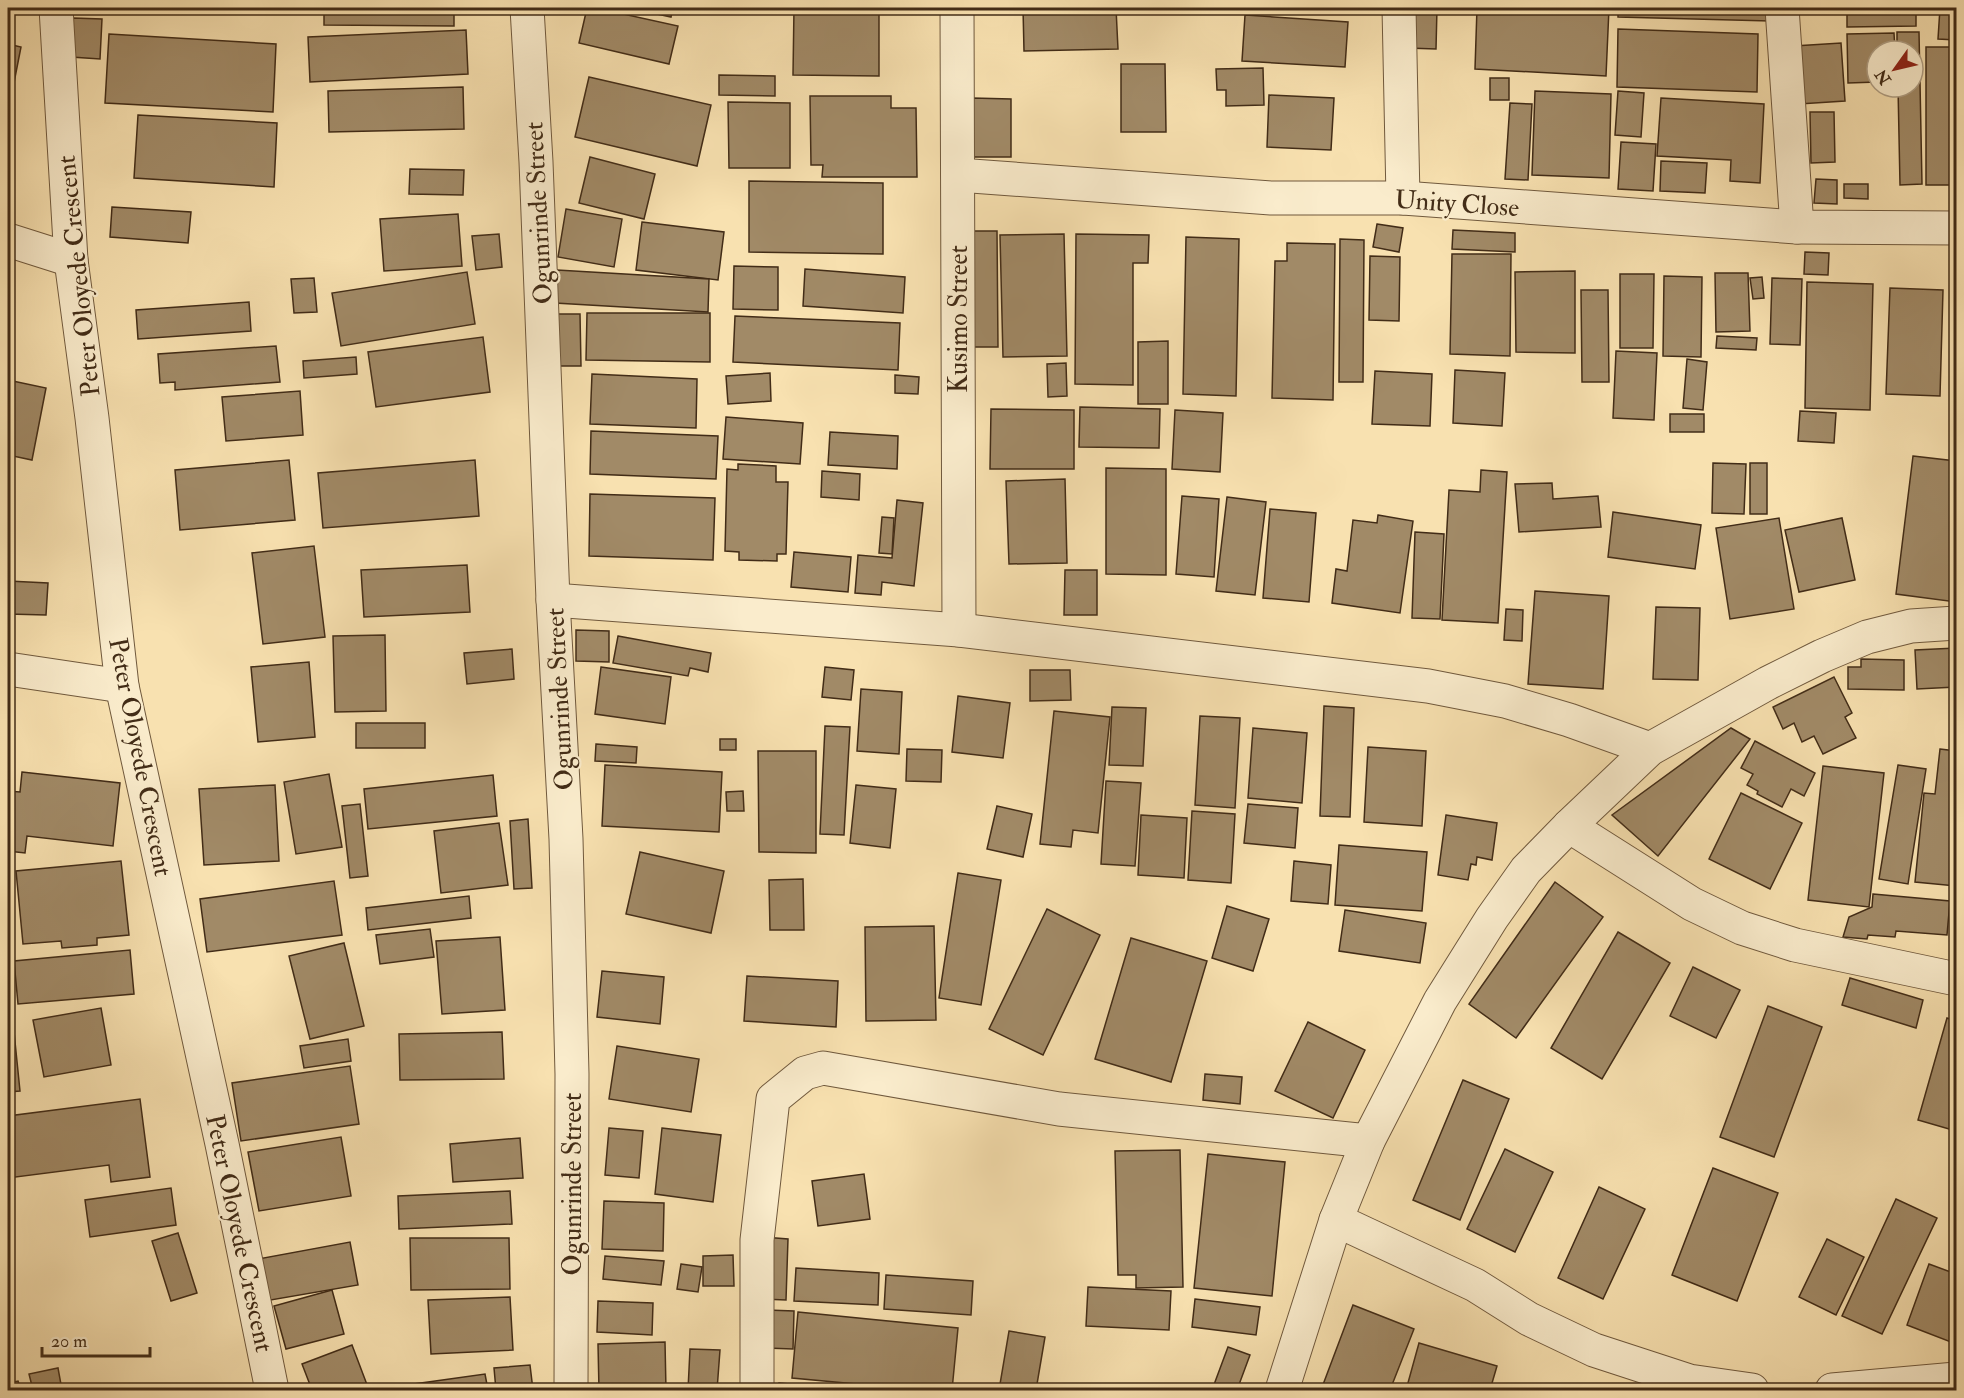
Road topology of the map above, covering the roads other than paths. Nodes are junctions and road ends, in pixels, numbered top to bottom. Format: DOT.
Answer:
graph roads {
  1 [pos="56,8"];
  2 [pos="526,8"];
  3 [pos="957,8"];
  4 [pos="1399,8"];
  5 [pos="1782,8"];
  6 [pos="958,175"];
  7 [pos="1403,198"];
  8 [pos="1797,227"];
  9 [pos="1956,228"];
  10 [pos="8,240"];
  11 [pos="71,260"];
  12 [pos="553,600"];
  13 [pos="1956,623"];
  14 [pos="959,630"];
  15 [pos="8,669"];
  16 [pos="122,686"];
  17 [pos="1650,749"];
  18 [pos="1569,826"];
  19 [pos="1956,979"];
  20 [pos="1368,1141"];
  21 [pos="1336,1220"];
  22 [pos="1956,1379"];
  23 [pos="272,1390"];
  24 [pos="571,1390"];
  25 [pos="757,1390"];
  26 [pos="1282,1390"];
  27 [pos="1752,1390"];
  28 [pos="1832,1390"];
  1 -- 11 [label="street, Peter Oloyede Crescent"];
  2 -- 12 [label="street, Ogunrinde Street"];
  3 -- 6 [label="street, Kusimo Street"];
  4 -- 7 [label="street"];
  5 -- 8 [label="street"];
  6 -- 7 [label="street, Unity Close"];
  6 -- 14 [label="street, Kusimo Street"];
  7 -- 8 [label="street, Unity Close"];
  8 -- 9 [label="street, Unity Close"];
  10 -- 11 [label="street"];
  11 -- 16 [label="street, Peter Oloyede Crescent"];
  12 -- 14 [label="street"];
  12 -- 24 [label="street, Ogunrinde Street"];
  13 -- 17 [label="street"];
  14 -- 17 [label="street"];
  15 -- 16 [label="street"];
  16 -- 23 [label="street, Peter Oloyede Crescent"];
  17 -- 18 [label="street"];
  18 -- 19 [label="street"];
  18 -- 20 [label="street"];
  20 -- 21 [label="street"];
  20 -- 25 [label="street"];
  21 -- 26 [label="street"];
  21 -- 27 [label="street"];
  22 -- 28 [label="street"];
}
